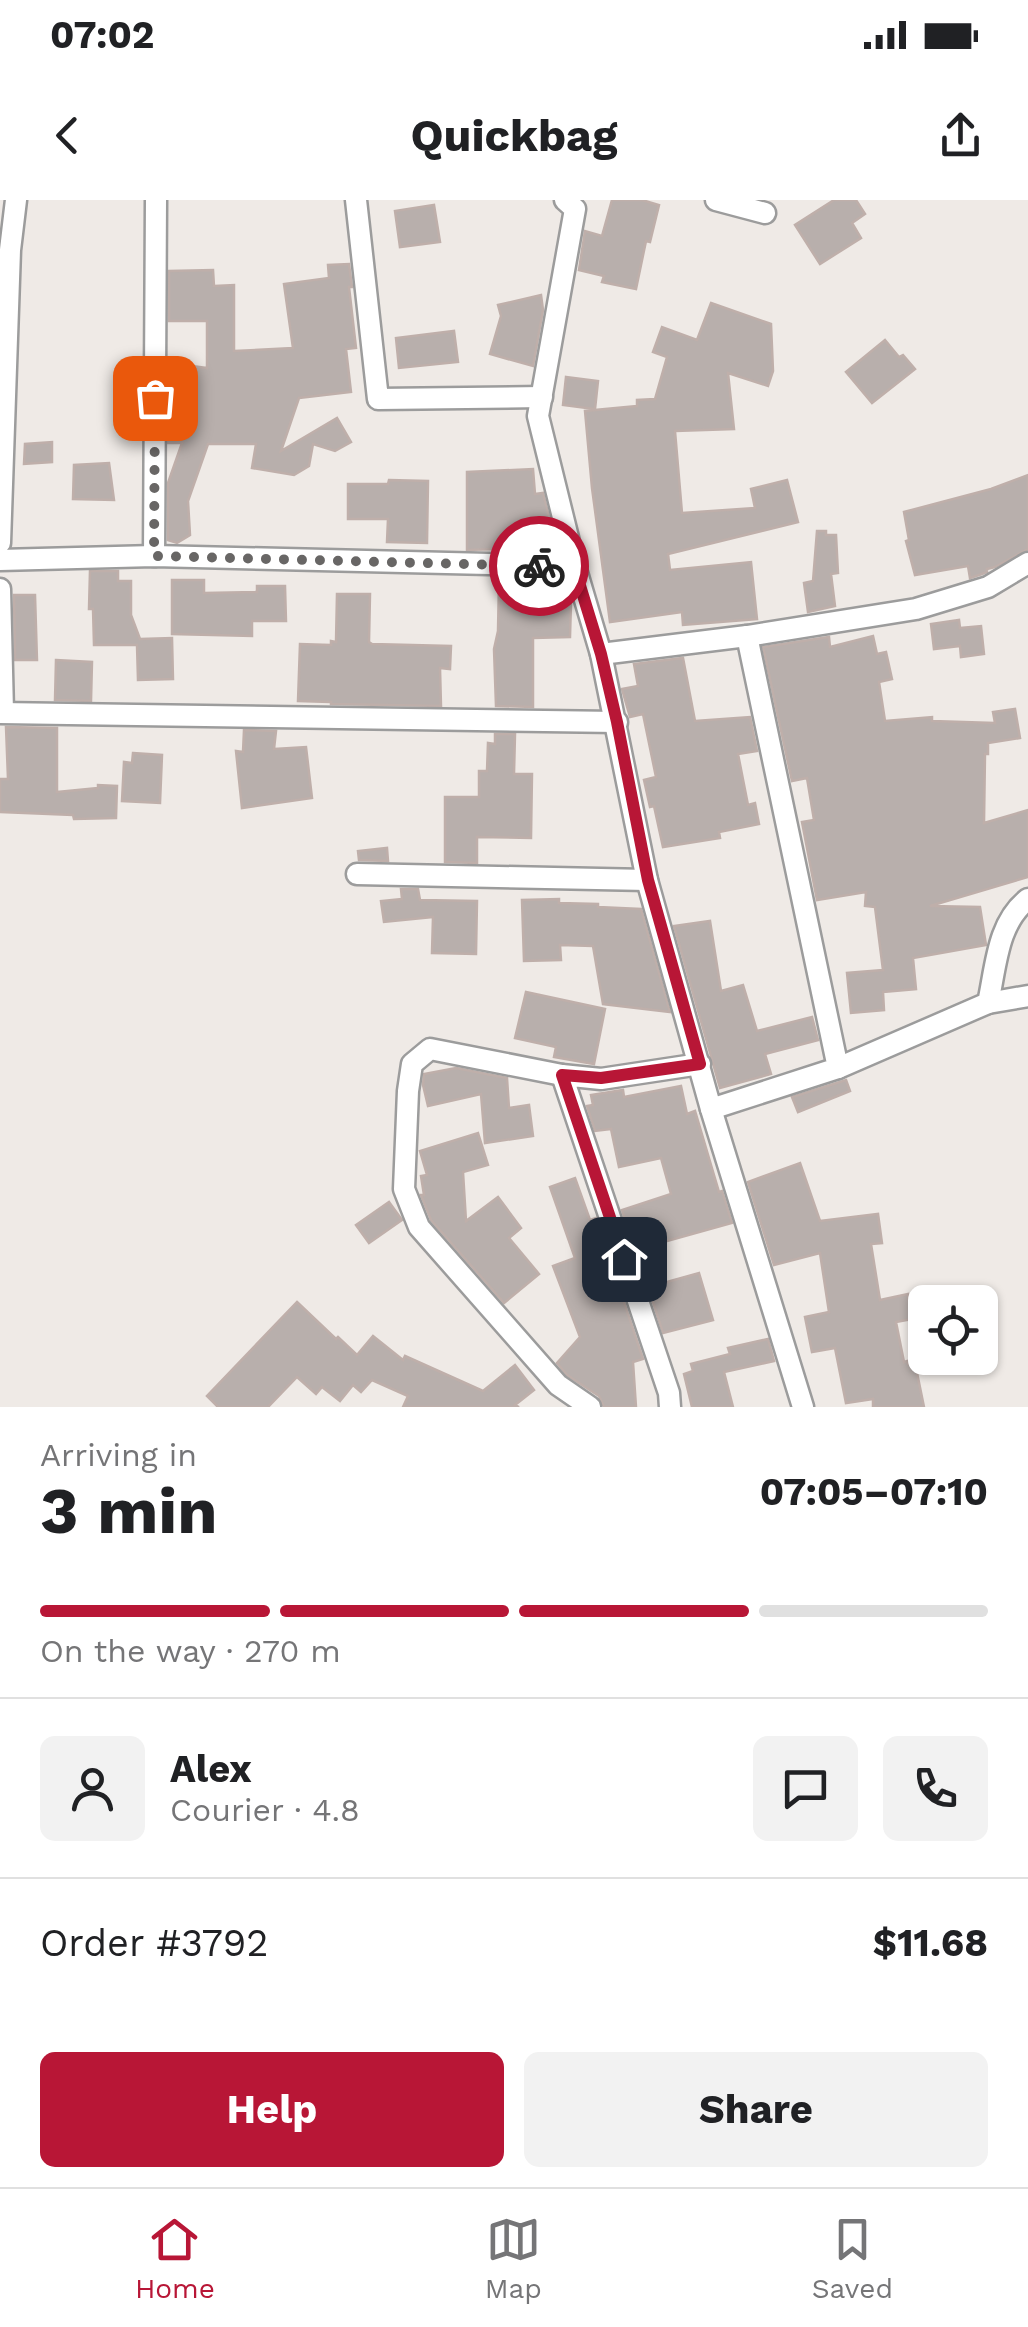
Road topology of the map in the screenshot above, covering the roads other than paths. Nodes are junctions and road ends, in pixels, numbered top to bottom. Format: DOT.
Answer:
graph roads {
  1 [pos="16,200"];
  2 [pos="156,200"];
  3 [pos="356,200"];
  4 [pos="716,200"];
  5 [pos="574,203"];
  6 [pos="765,213"];
  7 [pos="5,250"];
  8 [pos="542,397"];
  9 [pos="0,543"];
  10 [pos="154,556"];
  11 [pos="0,560"];
  12 [pos="1028,562"];
  13 [pos="574,566"];
  14 [pos="0,589"];
  15 [pos="747,636"];
  16 [pos="601,654"];
  17 [pos="1,712"];
  18 [pos="617,722"];
  19 [pos="357,874"];
  20 [pos="648,880"];
  21 [pos="1028,899"];
  22 [pos="1028,996"];
  23 [pos="988,1004"];
  24 [pos="700,1064"];
  25 [pos="838,1068"];
  26 [pos="562,1075"];
  27 [pos="711,1109"];
  28 [pos="590,1407"];
  29 [pos="670,1407"];
  30 [pos="803,1407"];
  1 -- 7 [label="street"];
  2 -- 10 [label="street"];
  3 -- 8 [label="street"];
  4 -- 6 [label="street"];
  5 -- 8 [label="street"];
  7 -- 9 [label="street"];
  8 -- 13 [label="street"];
  10 -- 11 [label="street"];
  10 -- 13 [label="street"];
  12 -- 15 [label="street"];
  13 -- 16 [label="street"];
  14 -- 17 [label="street"];
  15 -- 16 [label="street"];
  15 -- 25 [label="street"];
  16 -- 18 [label="street"];
  17 -- 18 [label="street"];
  18 -- 20 [label="street"];
  19 -- 20 [label="street"];
  20 -- 24 [label="street"];
  21 -- 23 [label="street"];
  22 -- 23 [label="street"];
  23 -- 25 [label="street"];
  24 -- 26 [label="street"];
  24 -- 27 [label="street"];
  25 -- 27 [label="street"];
  26 -- 28 [label="street"];
  26 -- 29 [label="street"];
  27 -- 30 [label="street"];
}
